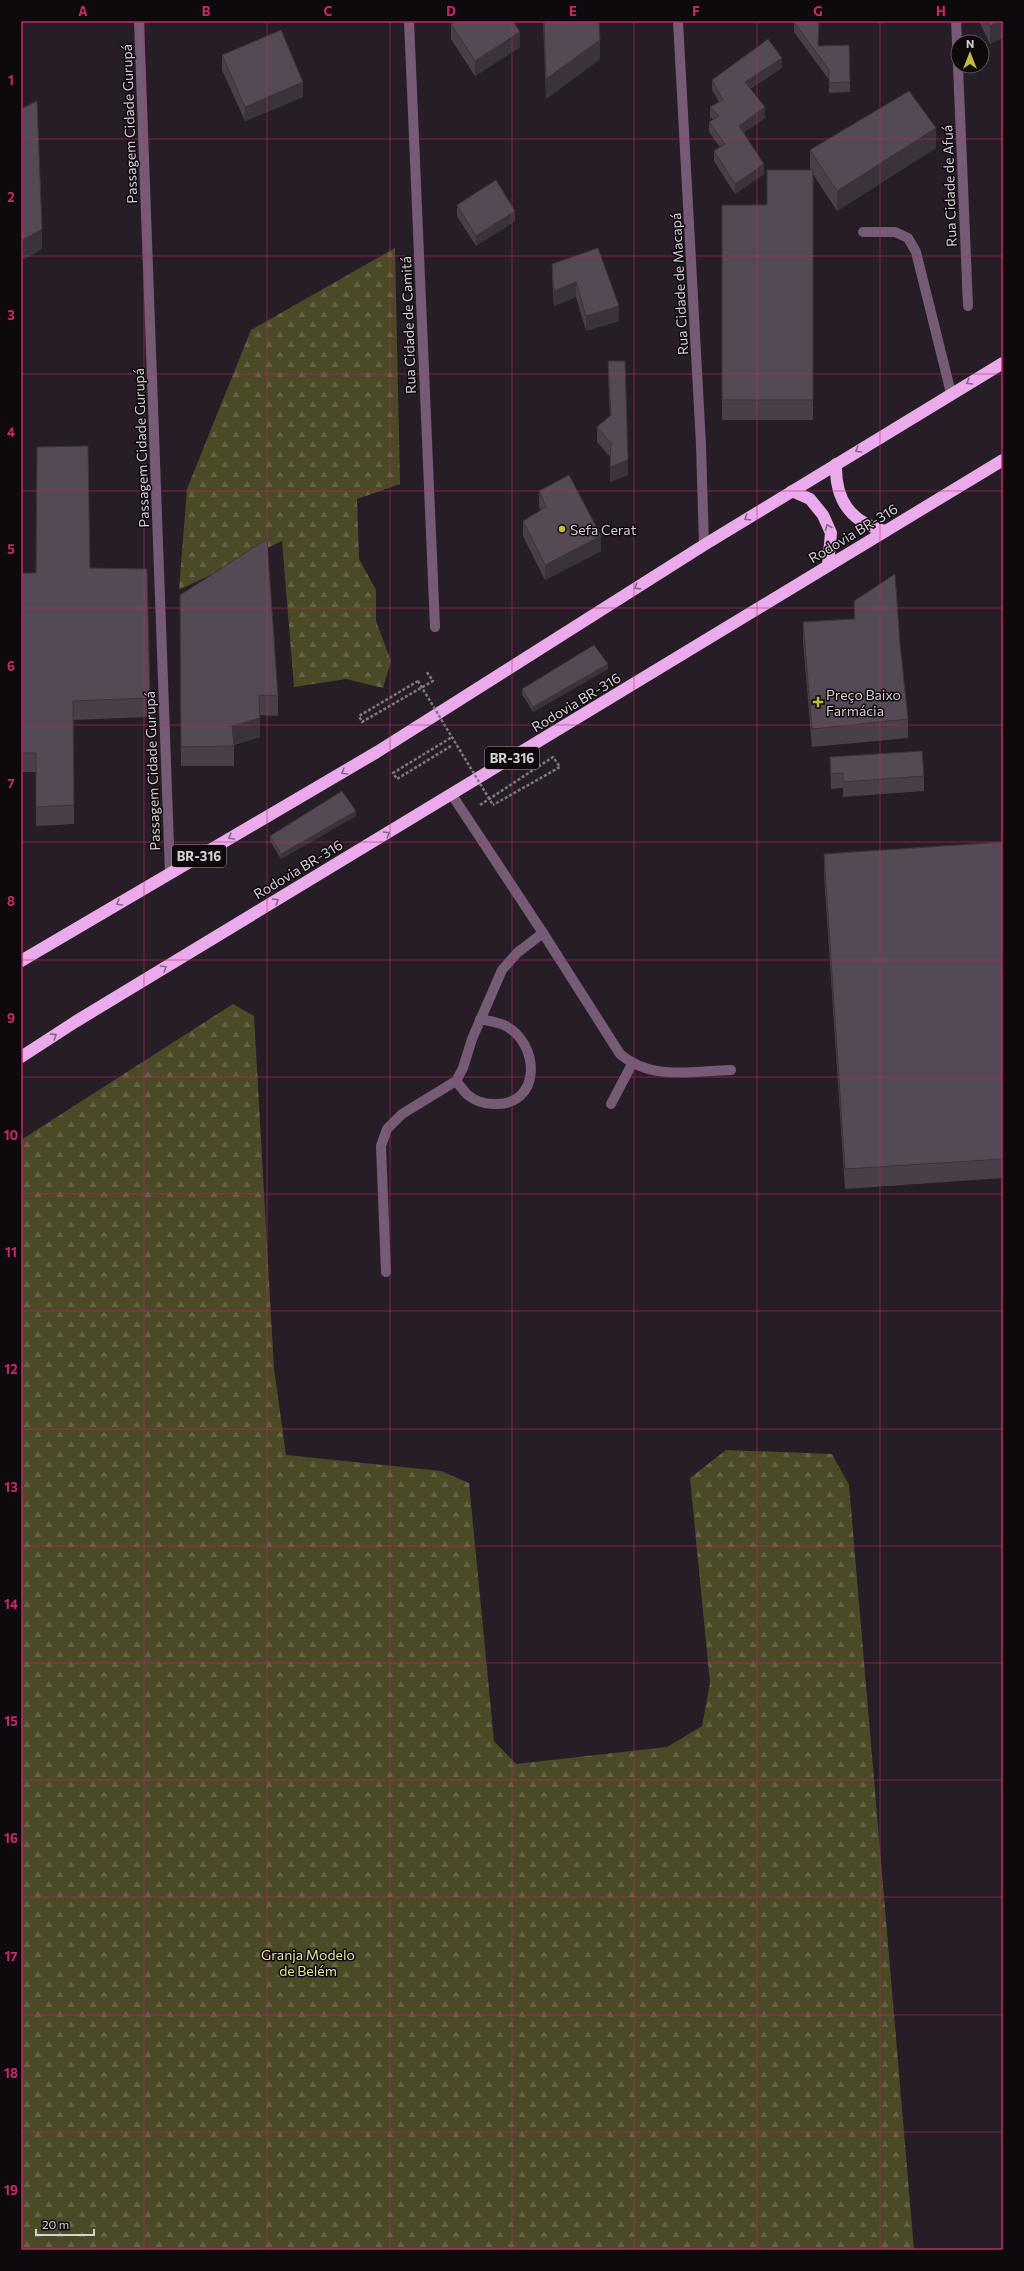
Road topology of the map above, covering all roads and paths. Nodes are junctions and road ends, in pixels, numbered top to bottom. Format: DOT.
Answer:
graph roads {
  1 [pos="140,21"];
  2 [pos="409,21"];
  3 [pos="678,21"];
  4 [pos="956,21"];
  5 [pos="957,34"];
  6 [pos="958,74"];
  7 [pos="863,232"];
  8 [pos="968,306"];
  9 [pos="1003,363"];
  10 [pos="951,393"];
  11 [pos="1003,460"];
  12 [pos="836,464"];
  13 [pos="792,491"];
  14 [pos="885,531"];
  15 [pos="704,545"];
  16 [pos="828,566"];
  17 [pos="435,627"];
  18 [pos="426,671"];
  19 [pos="452,737"];
  20 [pos="451,746"];
  21 [pos="452,795"];
  22 [pos="480,805"];
  23 [pos="170,873"];
  24 [pos="543,933"];
  25 [pos="21,962"];
  26 [pos="480,1019"];
  27 [pos="21,1057"];
  28 [pos="632,1064"];
  29 [pos="732,1070"];
  30 [pos="456,1081"];
  31 [pos="612,1104"];
  32 [pos="386,1272"];
  1 -- 23 [label="street, Passagem Cidade Gurupá"];
  2 -- 17 [label="street, Rua Cidade de Camitá"];
  3 -- 15 [label="street, Rua Cidade de Macapá"];
  4 -- 5 [label="street, Rua Cidade de Afuá"];
  6 -- 8 [label="street, Rua Cidade de Afuá"];
  7 -- 10 [label="street"];
  9 -- 10 [label="highway, BR-316, one-way"];
  10 -- 12 [label="highway, BR-316, one-way"];
  11 -- 14 [label="highway, Rodovia BR-316 / BR-316"];
  12 -- 13 [label="highway, BR-316"];
  12 -- 14 [label="highway"];
  13 -- 15 [label="highway, BR-316, one-way"];
  16 -- 13 [label="highway, one-way"];
  14 -- 16 [label="highway, Rodovia BR-316 / BR-316"];
  15 -- 23 [label="highway, BR-316, one-way"];
  16 -- 21 [label="highway, Rodovia BR-316 / BR-316"];
  18 -- 19 [label="path, bridge"];
  19 -- 20 [label="path"];
  19 -- 22 [label="path, bridge"];
  21 -- 24 [label="street"];
  27 -- 21 [label="highway, Rodovia BR-316 / BR-316, one-way"];
  23 -- 25 [label="highway, BR-316, one-way"];
  24 -- 26 [label="street"];
  24 -- 28 [label="street"];
  26 -- 30 [label="street"];
  26 -- 30 [label="street"];
  28 -- 29 [label="street"];
  28 -- 31 [label="street"];
  30 -- 32 [label="street"];
}
